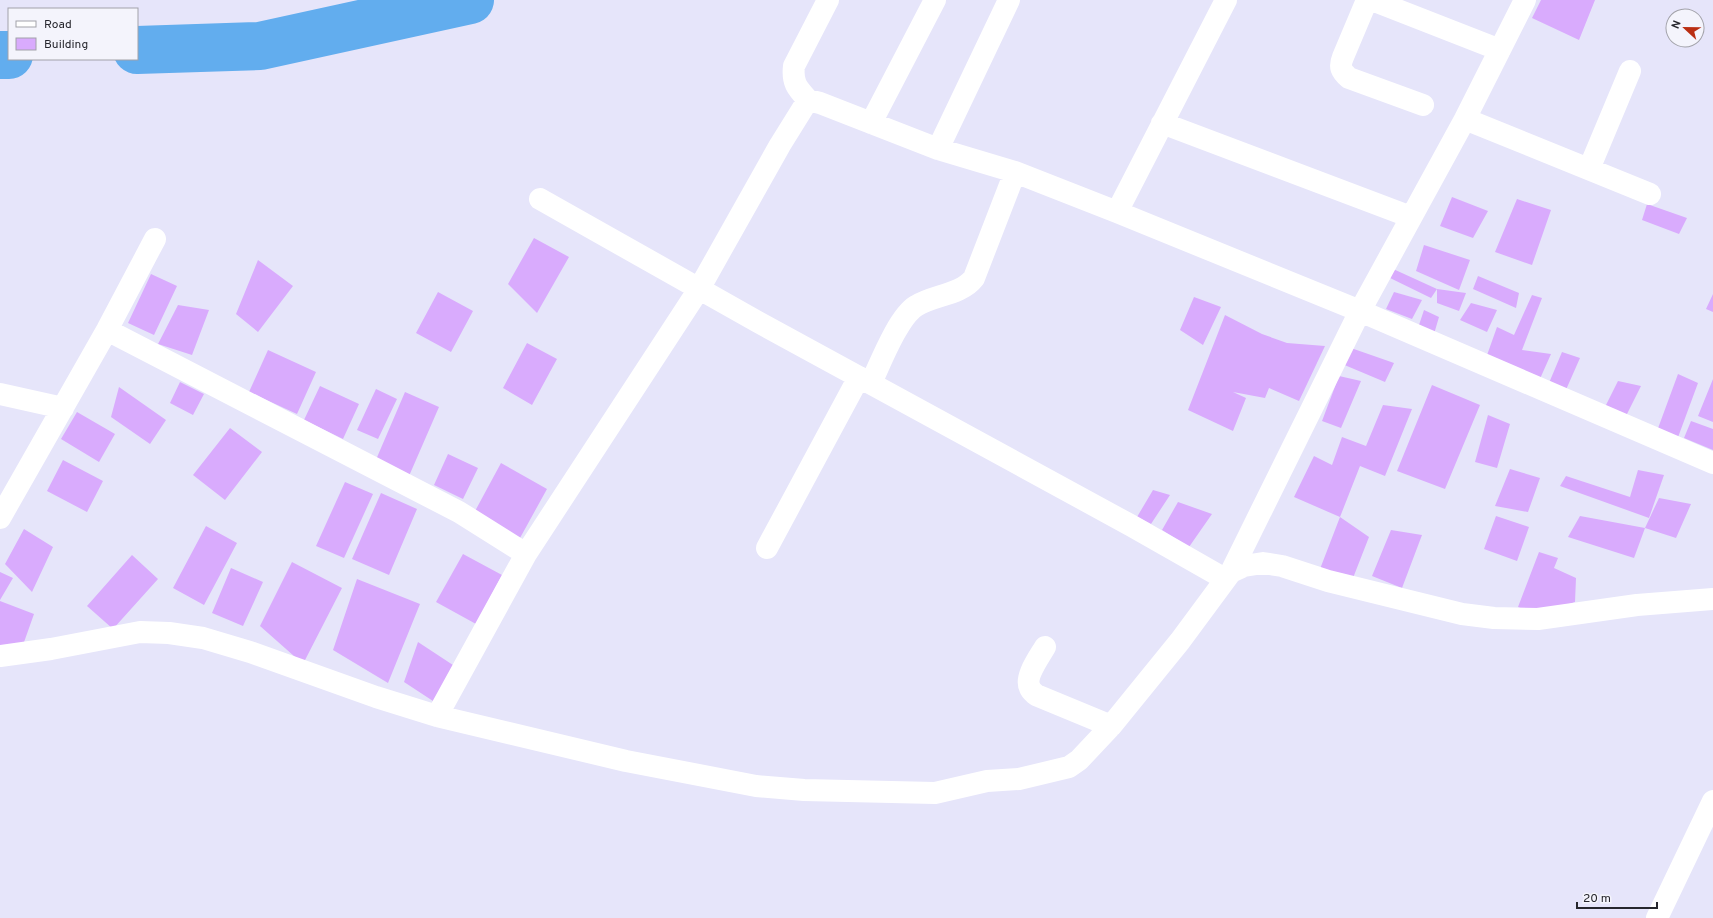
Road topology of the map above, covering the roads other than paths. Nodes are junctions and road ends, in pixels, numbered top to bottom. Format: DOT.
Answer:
graph roads {
  1 [pos="828,0"];
  2 [pos="935,0"];
  3 [pos="1009,0"];
  4 [pos="1226,0"];
  5 [pos="1367,0"];
  6 [pos="1372,0"];
  7 [pos="1524,0"];
  8 [pos="1500,50"];
  9 [pos="1630,72"];
  10 [pos="808,100"];
  11 [pos="1423,105"];
  12 [pos="1465,119"];
  13 [pos="871,123"];
  14 [pos="1162,123"];
  15 [pos="938,149"];
  16 [pos="1589,169"];
  17 [pos="1015,172"];
  18 [pos="1650,194"];
  19 [pos="540,199"];
  20 [pos="1116,212"];
  21 [pos="1411,217"];
  22 [pos="155,239"];
  23 [pos="699,289"];
  24 [pos="1360,311"];
  25 [pos="107,330"];
  26 [pos="865,380"];
  27 [pos="0,394"];
  28 [pos="63,408"];
  29 [pos="1713,463"];
  30 [pos="0,518"];
  31 [pos="768,548"];
  32 [pos="526,554"];
  33 [pos="1228,575"];
  34 [pos="1713,599"];
  35 [pos="1045,647"];
  36 [pos="0,656"];
  37 [pos="437,716"];
  38 [pos="1111,726"];
  39 [pos="1713,801"];
  40 [pos="1657,918"];
  1 -- 10 [label="street"];
  2 -- 13 [label="street"];
  3 -- 15 [label="street"];
  4 -- 14 [label="street"];
  5 -- 11 [label="street"];
  6 -- 8 [label="street"];
  7 -- 8 [label="street"];
  8 -- 12 [label="street"];
  9 -- 16 [label="street"];
  10 -- 13 [label="street"];
  10 -- 23 [label="street"];
  12 -- 16 [label="street"];
  12 -- 21 [label="street"];
  13 -- 15 [label="street"];
  14 -- 20 [label="street"];
  14 -- 21 [label="street"];
  15 -- 17 [label="street"];
  16 -- 18 [label="street"];
  17 -- 20 [label="street"];
  17 -- 26 [label="street"];
  19 -- 23 [label="street"];
  20 -- 24 [label="street"];
  21 -- 24 [label="street"];
  22 -- 25 [label="street"];
  23 -- 26 [label="street"];
  23 -- 32 [label="street"];
  24 -- 29 [label="street"];
  24 -- 33 [label="street"];
  25 -- 28 [label="street"];
  25 -- 32 [label="street"];
  26 -- 31 [label="street"];
  26 -- 33 [label="street"];
  27 -- 28 [label="street"];
  28 -- 30 [label="street"];
  32 -- 37 [label="street"];
  33 -- 34 [label="street"];
  33 -- 38 [label="street"];
  35 -- 38 [label="street"];
  36 -- 37 [label="street"];
  37 -- 38 [label="street"];
  39 -- 40 [label="street"];
}
